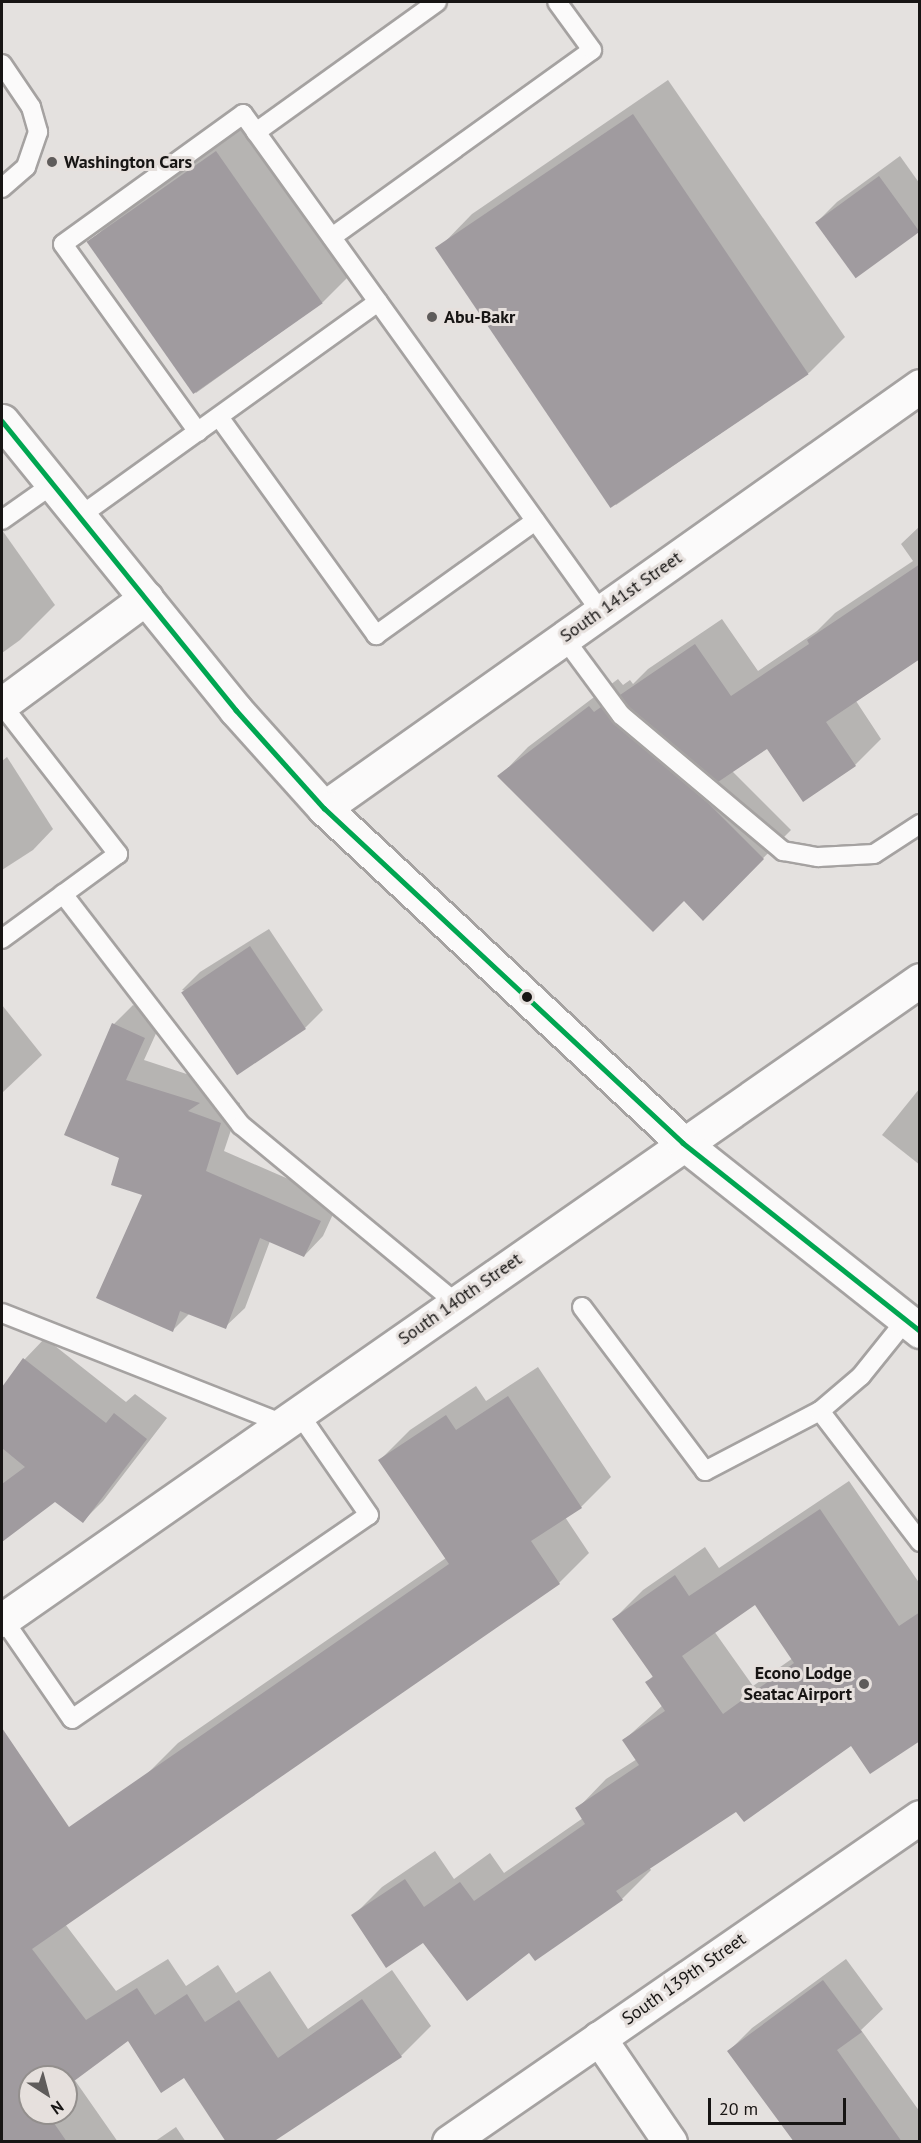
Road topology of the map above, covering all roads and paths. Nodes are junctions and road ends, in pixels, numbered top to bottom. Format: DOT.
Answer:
graph roads {
  1 [pos="437,2"];
  2 [pos="556,2"];
  3 [pos="2,64"];
  4 [pos="256,132"];
  5 [pos="2,188"];
  6 [pos="332,237"];
  7 [pos="378,302"];
  8 [pos="920,386"];
  9 [pos="219,417"];
  10 [pos="2,421"];
  11 [pos="198,432"];
  12 [pos="53,484"];
  13 [pos="80,516"];
  14 [pos="2,520"];
  15 [pos="535,520"];
  16 [pos="146,598"];
  17 [pos="601,612"];
  18 [pos="564,638"];
  19 [pos="2,704"];
  20 [pos="324,808"];
  21 [pos="920,824"];
  22 [pos="63,894"];
  23 [pos="2,939"];
  24 [pos="920,980"];
  25 [pos="683,1143"];
  26 [pos="455,1302"];
  27 [pos="582,1307"];
  28 [pos="2,1313"];
  29 [pos="913,1325"];
  30 [pos="820,1411"];
  31 [pos="290,1418"];
  32 [pos="920,1542"];
  33 [pos="2,1619"];
  34 [pos="920,1816"];
  35 [pos="598,2038"];
  36 [pos="449,2142"];
  37 [pos="670,2142"];
  1 -- 4 [label="lane"];
  2 -- 6 [label="lane"];
  3 -- 5 [label="lane"];
  4 -- 6 [label="lane"];
  4 -- 11 [label="lane"];
  6 -- 7 [label="lane"];
  7 -- 9 [label="lane"];
  7 -- 15 [label="lane"];
  8 -- 17 [label="street, South 141st Street"];
  9 -- 11 [label="lane"];
  9 -- 15 [label="lane"];
  10 -- 12 [label="street"];
  11 -- 13 [label="lane"];
  12 -- 13 [label="street"];
  12 -- 14 [label="lane"];
  13 -- 16 [label="street"];
  15 -- 17 [label="lane"];
  16 -- 19 [label="street"];
  16 -- 20 [label="street"];
  17 -- 18 [label="street, South 141st Street"];
  18 -- 20 [label="street, South 141st Street"];
  18 -- 21 [label="lane"];
  19 -- 22 [label="lane"];
  20 -- 25 [label="street"];
  22 -- 23 [label="lane"];
  22 -- 26 [label="lane"];
  24 -- 25 [label="street, South 140th Street"];
  25 -- 26 [label="street, South 140th Street"];
  25 -- 29 [label="street"];
  26 -- 31 [label="street, South 140th Street"];
  27 -- 30 [label="lane"];
  28 -- 31 [label="lane"];
  29 -- 30 [label="lane"];
  30 -- 32 [label="lane"];
  31 -- 33 [label="street, South 140th Street"];
  31 -- 33 [label="lane"];
  34 -- 35 [label="street, South 139th Street"];
  35 -- 36 [label="street, South 139th Street"];
  35 -- 37 [label="street"];
}
